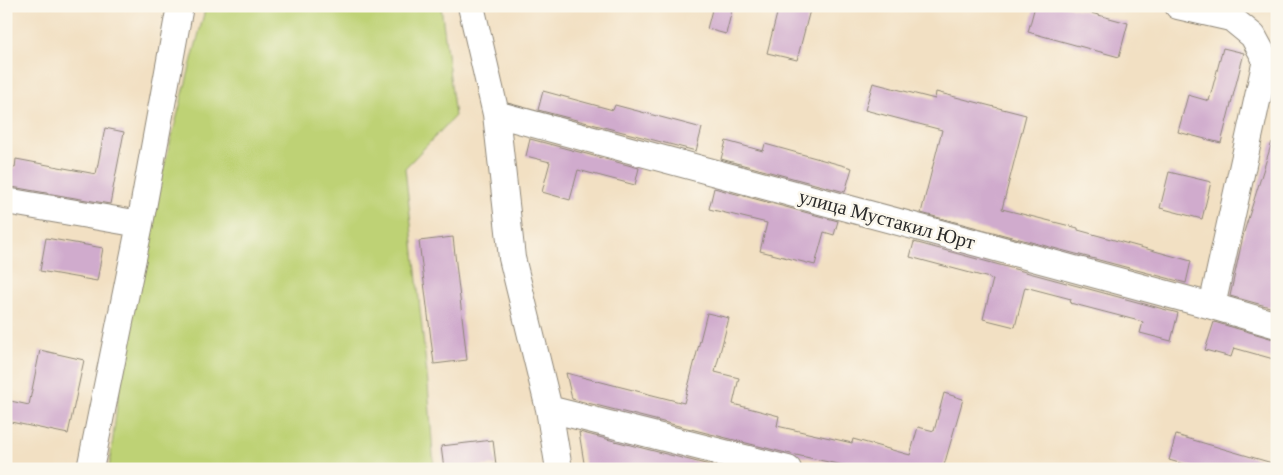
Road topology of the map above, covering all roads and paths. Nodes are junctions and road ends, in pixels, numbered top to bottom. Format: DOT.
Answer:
graph roads {
  1 [pos="180,6"];
  2 [pos="471,6"];
  3 [pos="1178,6"];
  4 [pos="496,114"];
  5 [pos="6,202"];
  6 [pos="140,224"];
  7 [pos="1212,306"];
  8 [pos="1277,325"];
  9 [pos="549,409"];
  10 [pos="90,469"];
  11 [pos="559,469"];
  12 [pos="788,469"];
  1 -- 6 [label="street"];
  2 -- 4 [label="street"];
  3 -- 7 [label="street"];
  4 -- 7 [label="street, улица Мустакил Юрт"];
  4 -- 9 [label="street"];
  5 -- 6 [label="street"];
  6 -- 10 [label="street"];
  7 -- 8 [label="street, улица Мустакил Юрт"];
  9 -- 11 [label="street"];
  9 -- 12 [label="street"];
}
